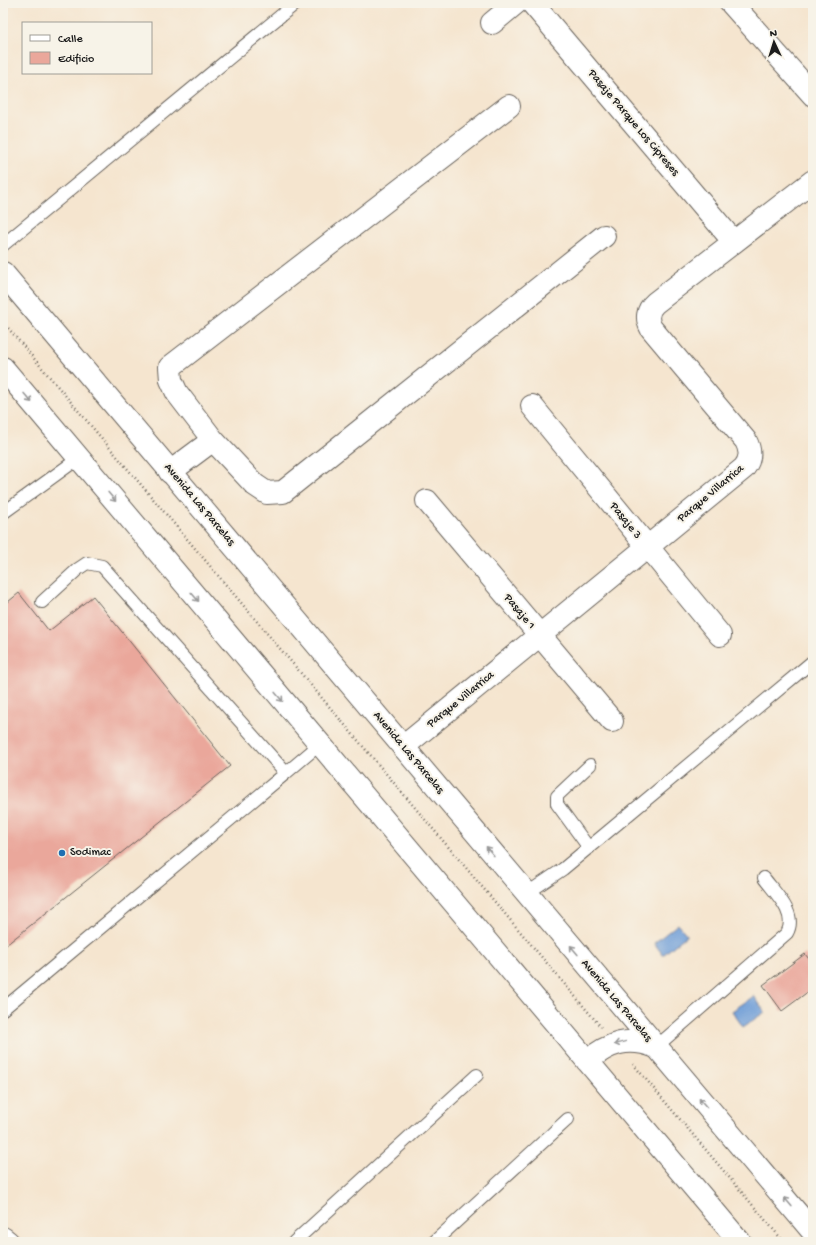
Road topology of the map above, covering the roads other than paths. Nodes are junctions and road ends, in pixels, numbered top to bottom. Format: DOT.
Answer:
graph roads {
  1 [pos="296,3"];
  2 [pos="516,3"];
  3 [pos="532,3"];
  4 [pos="731,3"];
  5 [pos="492,23"];
  6 [pos="813,95"];
  7 [pos="509,106"];
  8 [pos="813,182"];
  9 [pos="604,236"];
  10 [pos="734,242"];
  11 [pos="3,245"];
  12 [pos="3,273"];
  13 [pos="3,368"];
  14 [pos="532,406"];
  15 [pos="213,440"];
  16 [pos="79,458"];
  17 [pos="170,472"];
  18 [pos="427,501"];
  19 [pos="3,513"];
  20 [pos="647,548"];
  21 [pos="42,602"];
  22 [pos="720,636"];
  23 [pos="539,637"];
  24 [pos="813,661"];
  25 [pos="612,722"];
  26 [pos="319,745"];
  27 [pos="403,747"];
  28 [pos="590,764"];
  29 [pos="286,773"];
  30 [pos="589,848"];
  31 [pos="764,878"];
  32 [pos="526,894"];
  33 [pos="3,1008"];
  34 [pos="656,1047"];
  35 [pos="587,1061"];
  36 [pos="477,1075"];
  37 [pos="568,1119"];
  38 [pos="813,1232"];
  39 [pos="3,1238"];
  40 [pos="8,1242"];
  41 [pos="294,1242"];
  42 [pos="434,1242"];
  43 [pos="740,1242"];
  1 -- 11 [label="lane"];
  2 -- 5 [label="street"];
  3 -- 10 [label="street, Pasaje Parque Los Cipreses"];
  4 -- 6 [label="street"];
  7 -- 15 [label="street"];
  8 -- 10 [label="street, Parque Villarrica"];
  9 -- 15 [label="street"];
  10 -- 20 [label="street, Parque Villarrica"];
  12 -- 17 [label="street, Avenida Las Parcelas"];
  13 -- 16 [label="street, one-way"];
  14 -- 20 [label="street, Pasaje 3"];
  15 -- 17 [label="street"];
  16 -- 19 [label="lane"];
  16 -- 26 [label="street, one-way"];
  17 -- 27 [label="street, Avenida Las Parcelas"];
  18 -- 23 [label="street, Pasaje 1"];
  20 -- 22 [label="street, Pasaje 3"];
  20 -- 23 [label="street, Parque Villarrica"];
  21 -- 29 [label="lane"];
  23 -- 25 [label="street, Pasaje 1"];
  23 -- 27 [label="street, Parque Villarrica"];
  24 -- 30 [label="lane"];
  26 -- 29 [label="lane"];
  26 -- 35 [label="street"];
  32 -- 27 [label="street, Avenida Las Parcelas, one-way"];
  28 -- 30 [label="lane"];
  29 -- 33 [label="lane"];
  30 -- 32 [label="lane"];
  31 -- 34 [label="lane"];
  34 -- 32 [label="street, Avenida Las Parcelas, one-way"];
  34 -- 35 [label="street, one-way"];
  38 -- 34 [label="street, Avenida Las Parcelas, one-way"];
  35 -- 43 [label="street"];
  36 -- 41 [label="lane"];
  37 -- 42 [label="lane"];
  39 -- 40 [label="street"];
}
